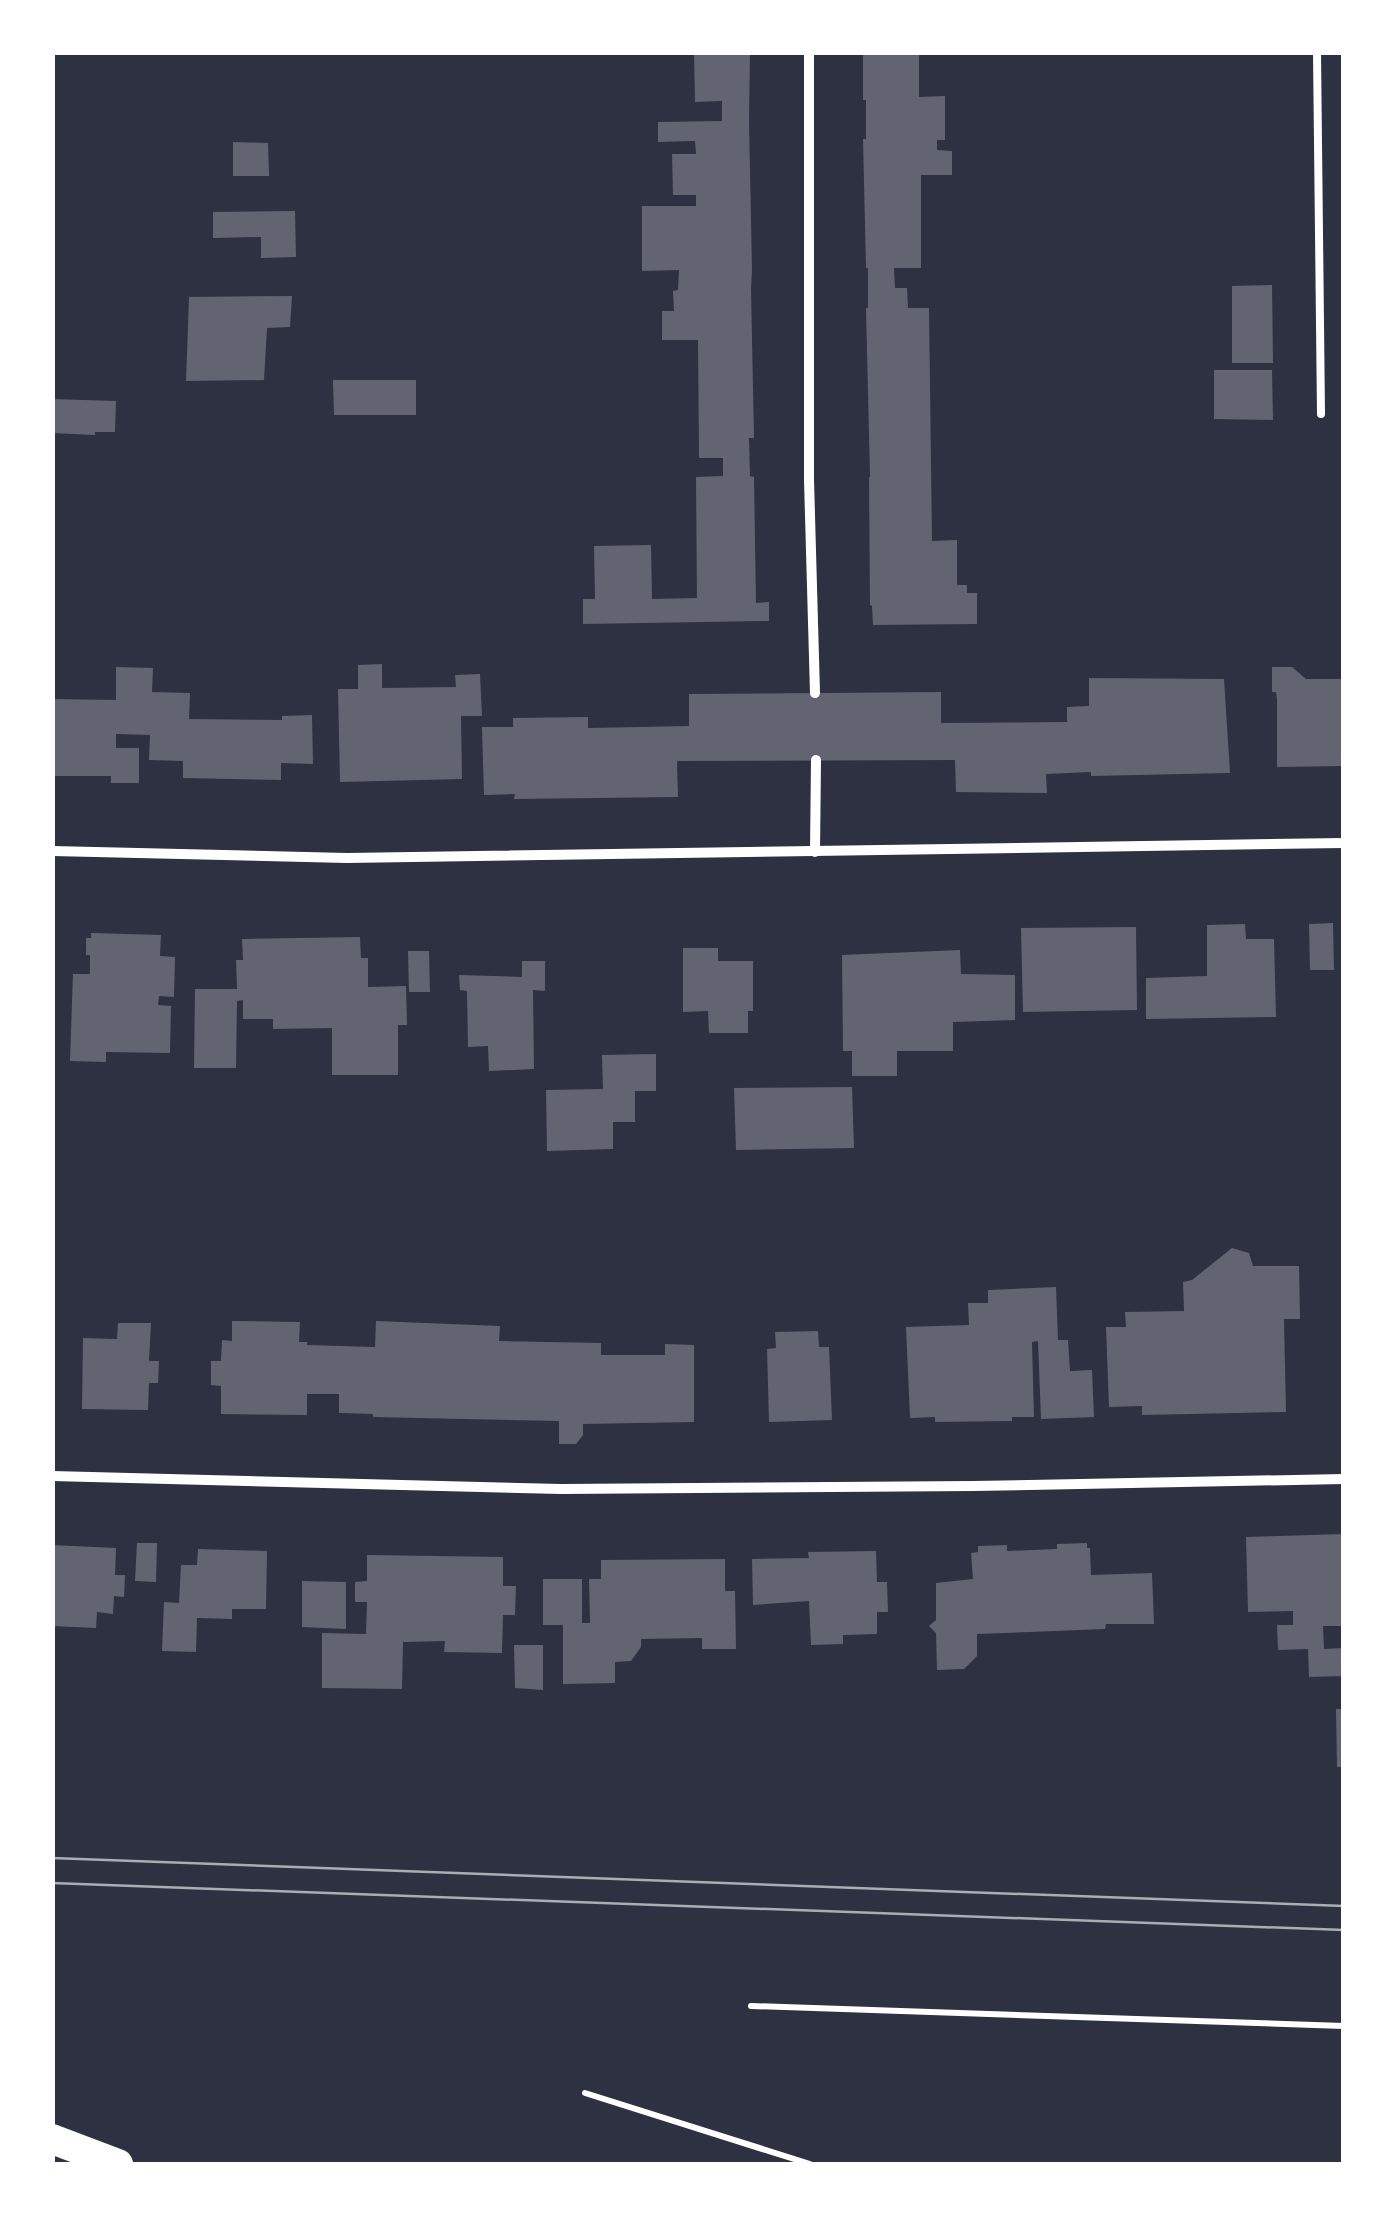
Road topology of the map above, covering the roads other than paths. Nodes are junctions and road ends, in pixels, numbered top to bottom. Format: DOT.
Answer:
graph roads {
  1 [pos="809,52"];
  2 [pos="1317,52"];
  3 [pos="1321,414"];
  4 [pos="815,692"];
  5 [pos="816,760"];
  6 [pos="1344,843"];
  7 [pos="52,851"];
  8 [pos="815,852"];
  9 [pos="52,1476"];
  10 [pos="1344,1478"];
  11 [pos="52,2139"];
  12 [pos="118,2164"];
  1 -- 4 [label="street"];
  2 -- 3 [label="lane"];
  5 -- 8 [label="street"];
  6 -- 8 [label="street"];
  7 -- 8 [label="street"];
  9 -- 10 [label="street"];
  11 -- 12 [label="highway"];
}
